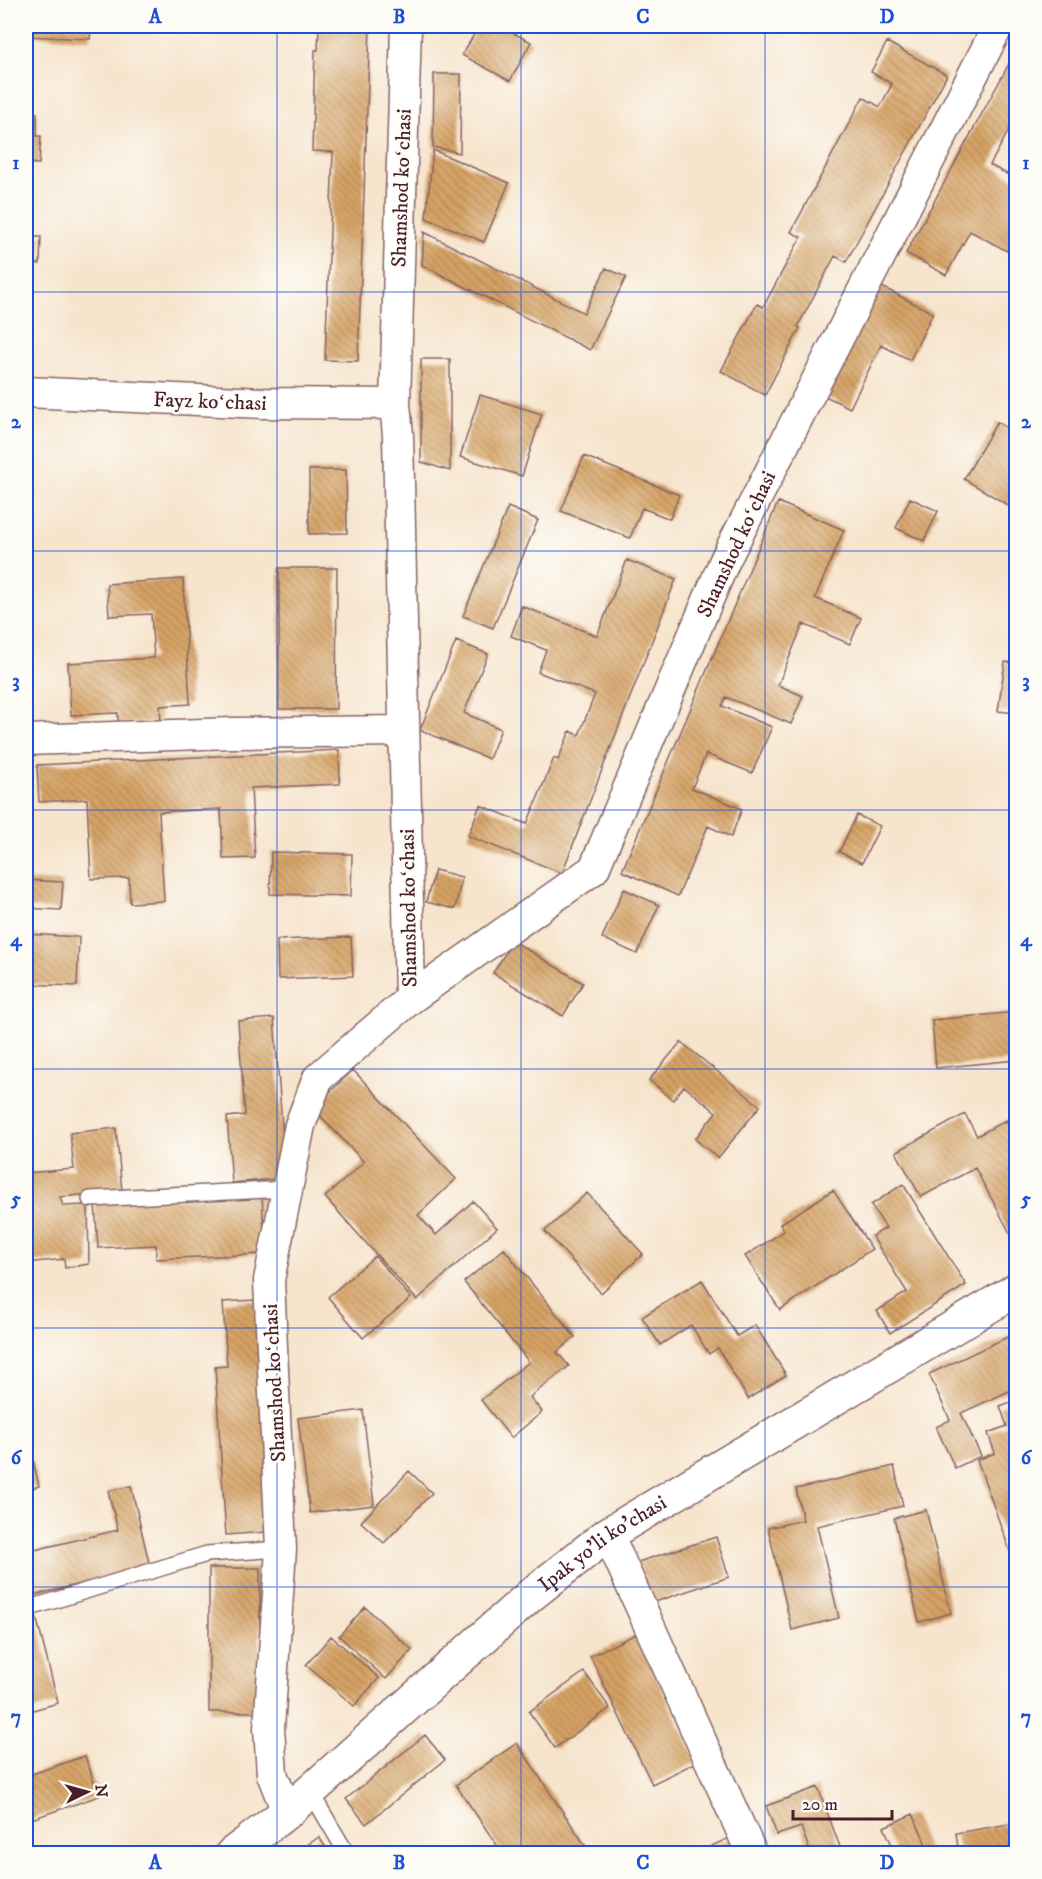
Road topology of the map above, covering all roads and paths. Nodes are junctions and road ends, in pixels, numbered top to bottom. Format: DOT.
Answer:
graph roads {
  1 [pos="406,26"];
  2 [pos="998,26"];
  3 [pos="26,392"];
  4 [pos="395,404"];
  5 [pos="403,731"];
  6 [pos="26,740"];
  7 [pos="410,999"];
  8 [pos="286,1189"];
  9 [pos="90,1199"];
  10 [pos="1017,1290"];
  11 [pos="608,1534"];
  12 [pos="281,1549"];
  13 [pos="33,1607"];
  14 [pos="298,1802"];
  15 [pos="232,1854"];
  16 [pos="347,1854"];
  17 [pos="752,1854"];
  1 -- 4 [label="street, Shamshod koʻchasi"];
  2 -- 7 [label="street, Shamshod koʻchasi"];
  3 -- 4 [label="street, Fayz koʻchasi"];
  4 -- 5 [label="street, Shamshod koʻchasi"];
  5 -- 6 [label="street"];
  5 -- 7 [label="street, Shamshod koʻchasi"];
  7 -- 8 [label="street, Shamshod koʻchasi"];
  8 -- 9 [label="lane"];
  8 -- 12 [label="street, Shamshod koʻchasi"];
  10 -- 11 [label="main road, Ipak yo'li ko'chasi"];
  11 -- 14 [label="main road, Ipak yo'li ko'chasi"];
  11 -- 17 [label="street"];
  12 -- 13 [label="lane"];
  12 -- 14 [label="street, Shamshod koʻchasi"];
  14 -- 15 [label="main road, Ipak yo'li ko'chasi"];
  14 -- 16 [label="lane"];
}
